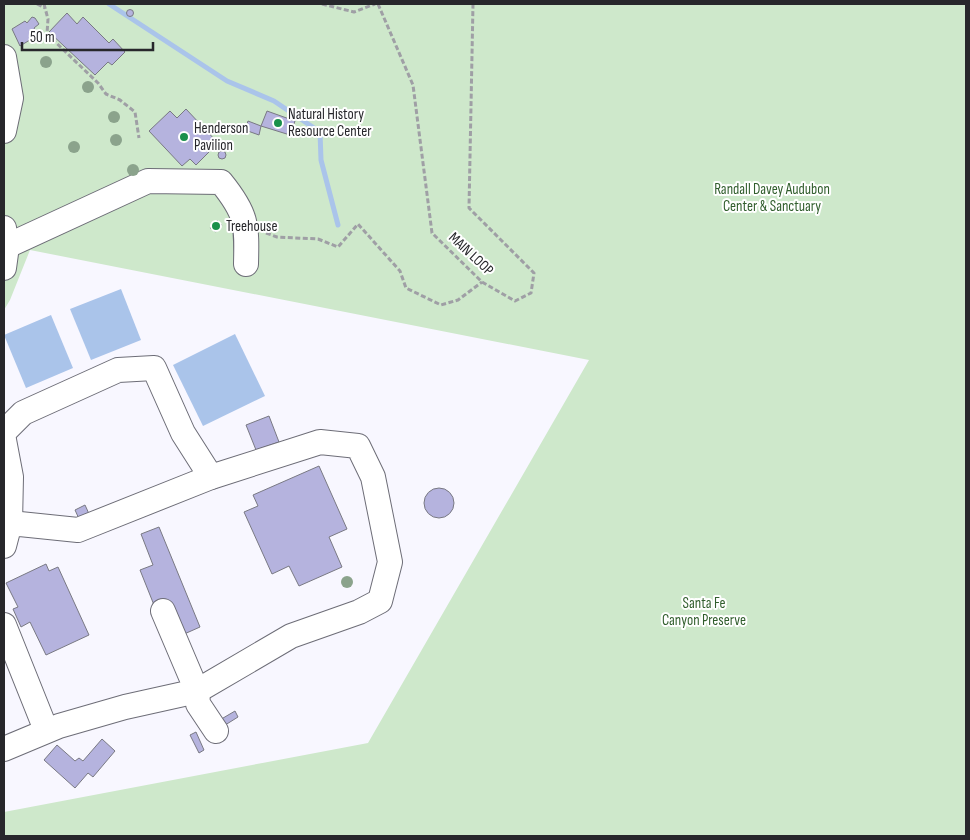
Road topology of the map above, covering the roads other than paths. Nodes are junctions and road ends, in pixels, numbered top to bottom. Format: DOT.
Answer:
graph roads {
  1 [pos="4,57"];
  2 [pos="4,131"];
  3 [pos="5,247"];
  4 [pos="246,264"];
  5 [pos="4,432"];
  6 [pos="4,440"];
  7 [pos="211,477"];
  8 [pos="10,523"];
  9 [pos="4,546"];
  10 [pos="163,611"];
  11 [pos="4,625"];
  12 [pos="197,691"];
  13 [pos="46,730"];
  14 [pos="216,731"];
  15 [pos="4,749"];
  1 -- 2 [label="street"];
  3 -- 4 [label="street"];
  5 -- 7 [label="street"];
  6 -- 8 [label="street"];
  7 -- 8 [label="street"];
  7 -- 12 [label="street"];
  8 -- 9 [label="street"];
  10 -- 12 [label="street"];
  11 -- 13 [label="street"];
  12 -- 13 [label="street"];
  12 -- 14 [label="street"];
  13 -- 15 [label="street"];
}
